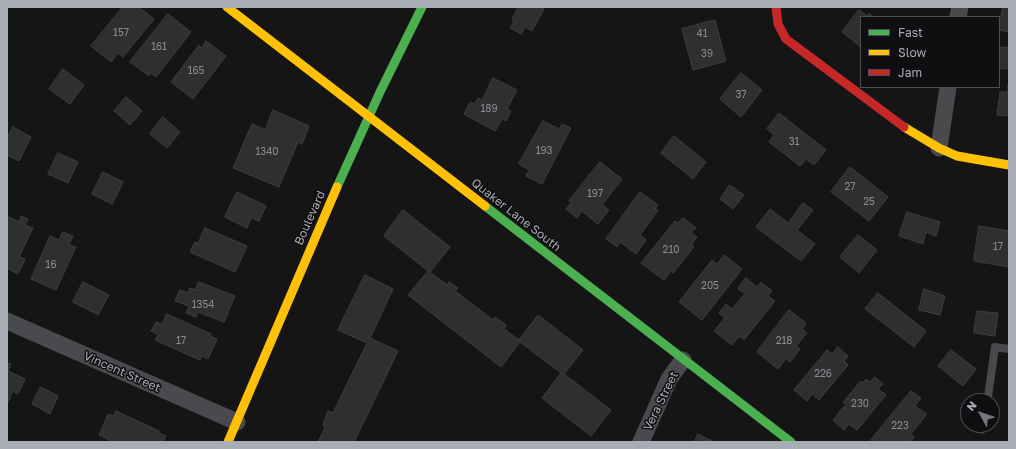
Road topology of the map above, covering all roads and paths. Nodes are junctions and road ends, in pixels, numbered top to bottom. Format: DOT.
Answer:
graph roads {
  1 [pos="227,7"];
  2 [pos="422,7"];
  3 [pos="776,7"];
  4 [pos="948,88"];
  5 [pos="369,116"];
  6 [pos="938,148"];
  7 [pos="1009,165"];
  8 [pos="7,321"];
  9 [pos="1009,349"];
  10 [pos="683,360"];
  11 [pos="989,393"];
  12 [pos="236,422"];
  13 [pos="228,442"];
  14 [pos="641,442"];
  15 [pos="790,442"];
  1 -- 5 [label="main road, Quaker Lane South"];
  2 -- 5 [label="main road, Boulevard"];
  3 -- 6 [label="main road"];
  4 -- 6 [label="street"];
  5 -- 10 [label="main road, Quaker Lane South"];
  5 -- 12 [label="main road, Boulevard"];
  6 -- 7 [label="main road"];
  8 -- 12 [label="street, Vincent Street"];
  9 -- 11 [label="lane"];
  10 -- 14 [label="street, Vera Street"];
  10 -- 15 [label="main road, Quaker Lane South"];
  12 -- 13 [label="main road, Boulevard"];
}
